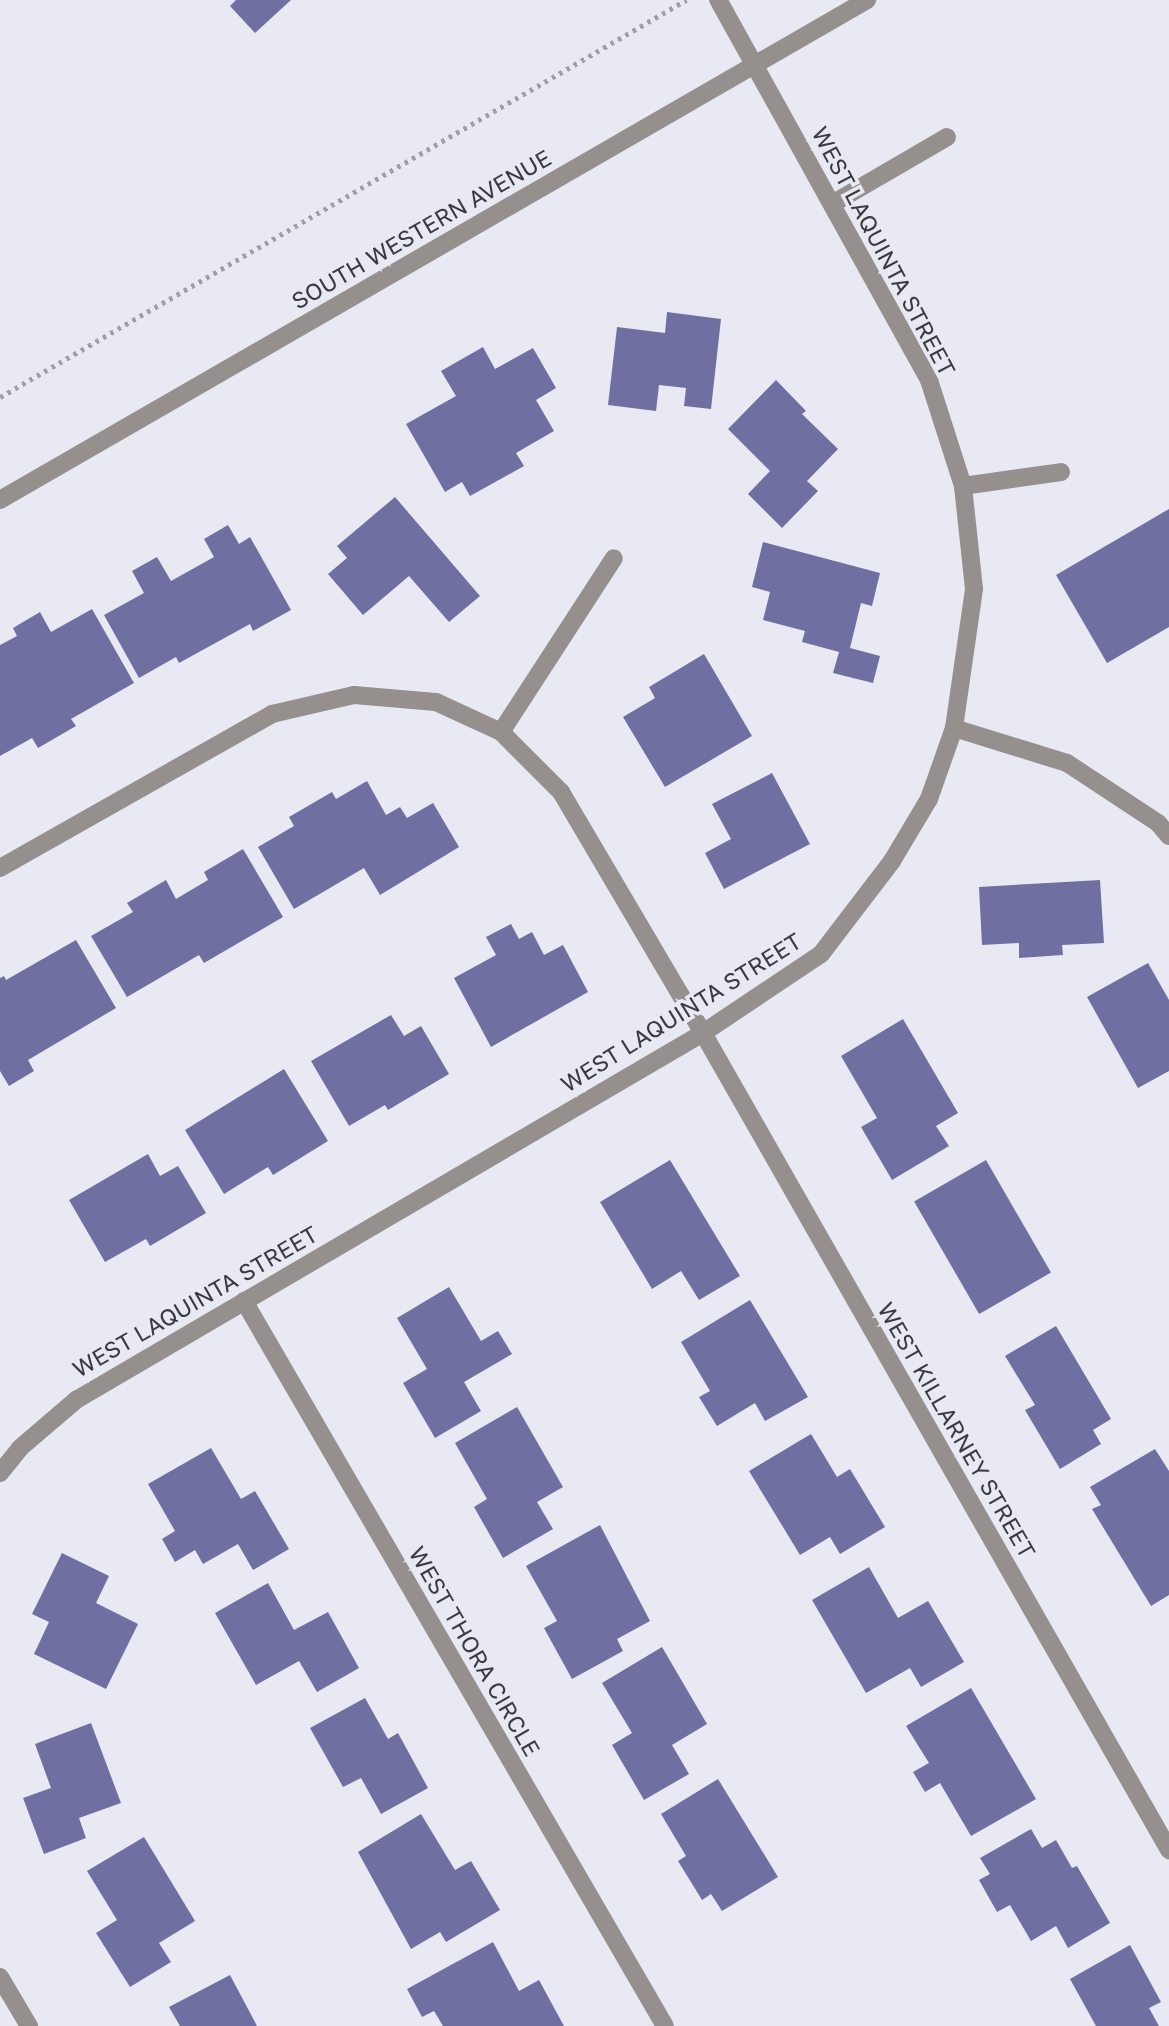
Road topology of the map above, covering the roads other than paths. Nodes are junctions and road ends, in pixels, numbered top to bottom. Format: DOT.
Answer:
graph roads {
  1 [pos="718,0"];
  2 [pos="867,0"];
  3 [pos="755,65"];
  4 [pos="947,137"];
  5 [pos="832,204"];
  6 [pos="1061,472"];
  7 [pos="963,486"];
  8 [pos="0,500"];
  9 [pos="614,558"];
  10 [pos="954,728"];
  11 [pos="501,732"];
  12 [pos="1169,836"];
  13 [pos="0,868"];
  14 [pos="703,1033"];
  15 [pos="244,1301"];
  16 [pos="0,1473"];
  17 [pos="1169,1850"];
  18 [pos="0,1977"];
  19 [pos="29,2026"];
  20 [pos="665,2026"];
  1 -- 3 [label="street, WEST LAQUINTA STREET"];
  2 -- 3 [label="street, SOUTH WESTERN AVENUE"];
  3 -- 5 [label="street, WEST LAQUINTA STREET"];
  3 -- 8 [label="street, SOUTH WESTERN AVENUE"];
  4 -- 5 [label="street"];
  5 -- 7 [label="street, WEST LAQUINTA STREET"];
  6 -- 7 [label="street"];
  7 -- 10 [label="street, WEST LAQUINTA STREET"];
  9 -- 11 [label="street"];
  10 -- 12 [label="street"];
  10 -- 14 [label="street, WEST LAQUINTA STREET"];
  11 -- 13 [label="street"];
  11 -- 14 [label="street, WEST KILLARNEY STREET"];
  14 -- 15 [label="street, WEST LAQUINTA STREET"];
  14 -- 17 [label="street, WEST KILLARNEY STREET"];
  15 -- 16 [label="street, WEST LAQUINTA STREET"];
  15 -- 20 [label="street, WEST THORA CIRCLE"];
  18 -- 19 [label="street"];
}
